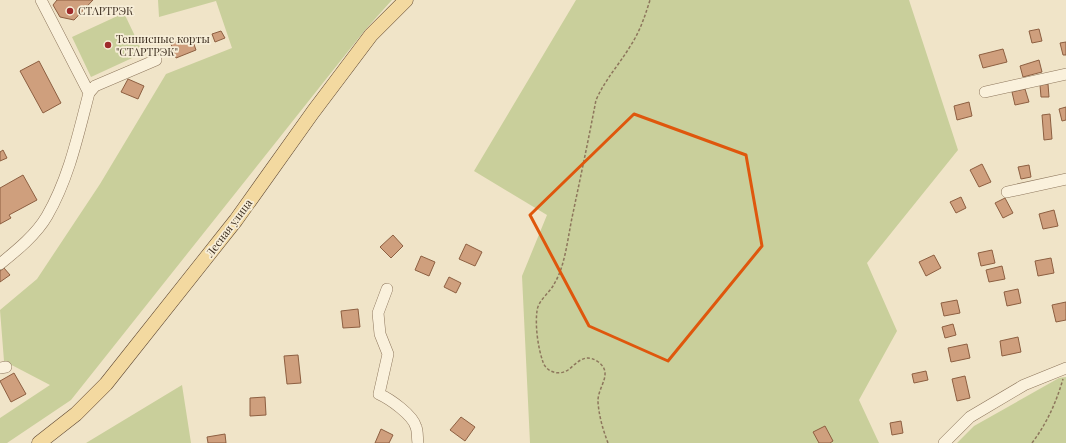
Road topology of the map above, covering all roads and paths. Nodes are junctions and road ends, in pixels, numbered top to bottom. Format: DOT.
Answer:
graph roads {
  1 [pos="41,0"];
  2 [pos="406,0"];
  3 [pos="650,0"];
  4 [pos="156,60"];
  5 [pos="1066,74"];
  6 [pos="985,92"];
  7 [pos="89,93"];
  8 [pos="1066,179"];
  9 [pos="1006,192"];
  10 [pos="0,264"];
  11 [pos="387,289"];
  12 [pos="1065,372"];
  13 [pos="39,443"];
  14 [pos="418,443"];
  15 [pos="608,443"];
  16 [pos="944,443"];
  17 [pos="1032,443"];
  1 -- 7 [label="street"];
  2 -- 13 [label="main road, Лесная улица"];
  3 -- 15 [label="path"];
  4 -- 7 [label="street"];
  5 -- 6 [label="street"];
  7 -- 10 [label="street"];
  8 -- 9 [label="street"];
  11 -- 14 [label="street"];
  12 -- 16 [label="street"];
  12 -- 17 [label="path"];
}
